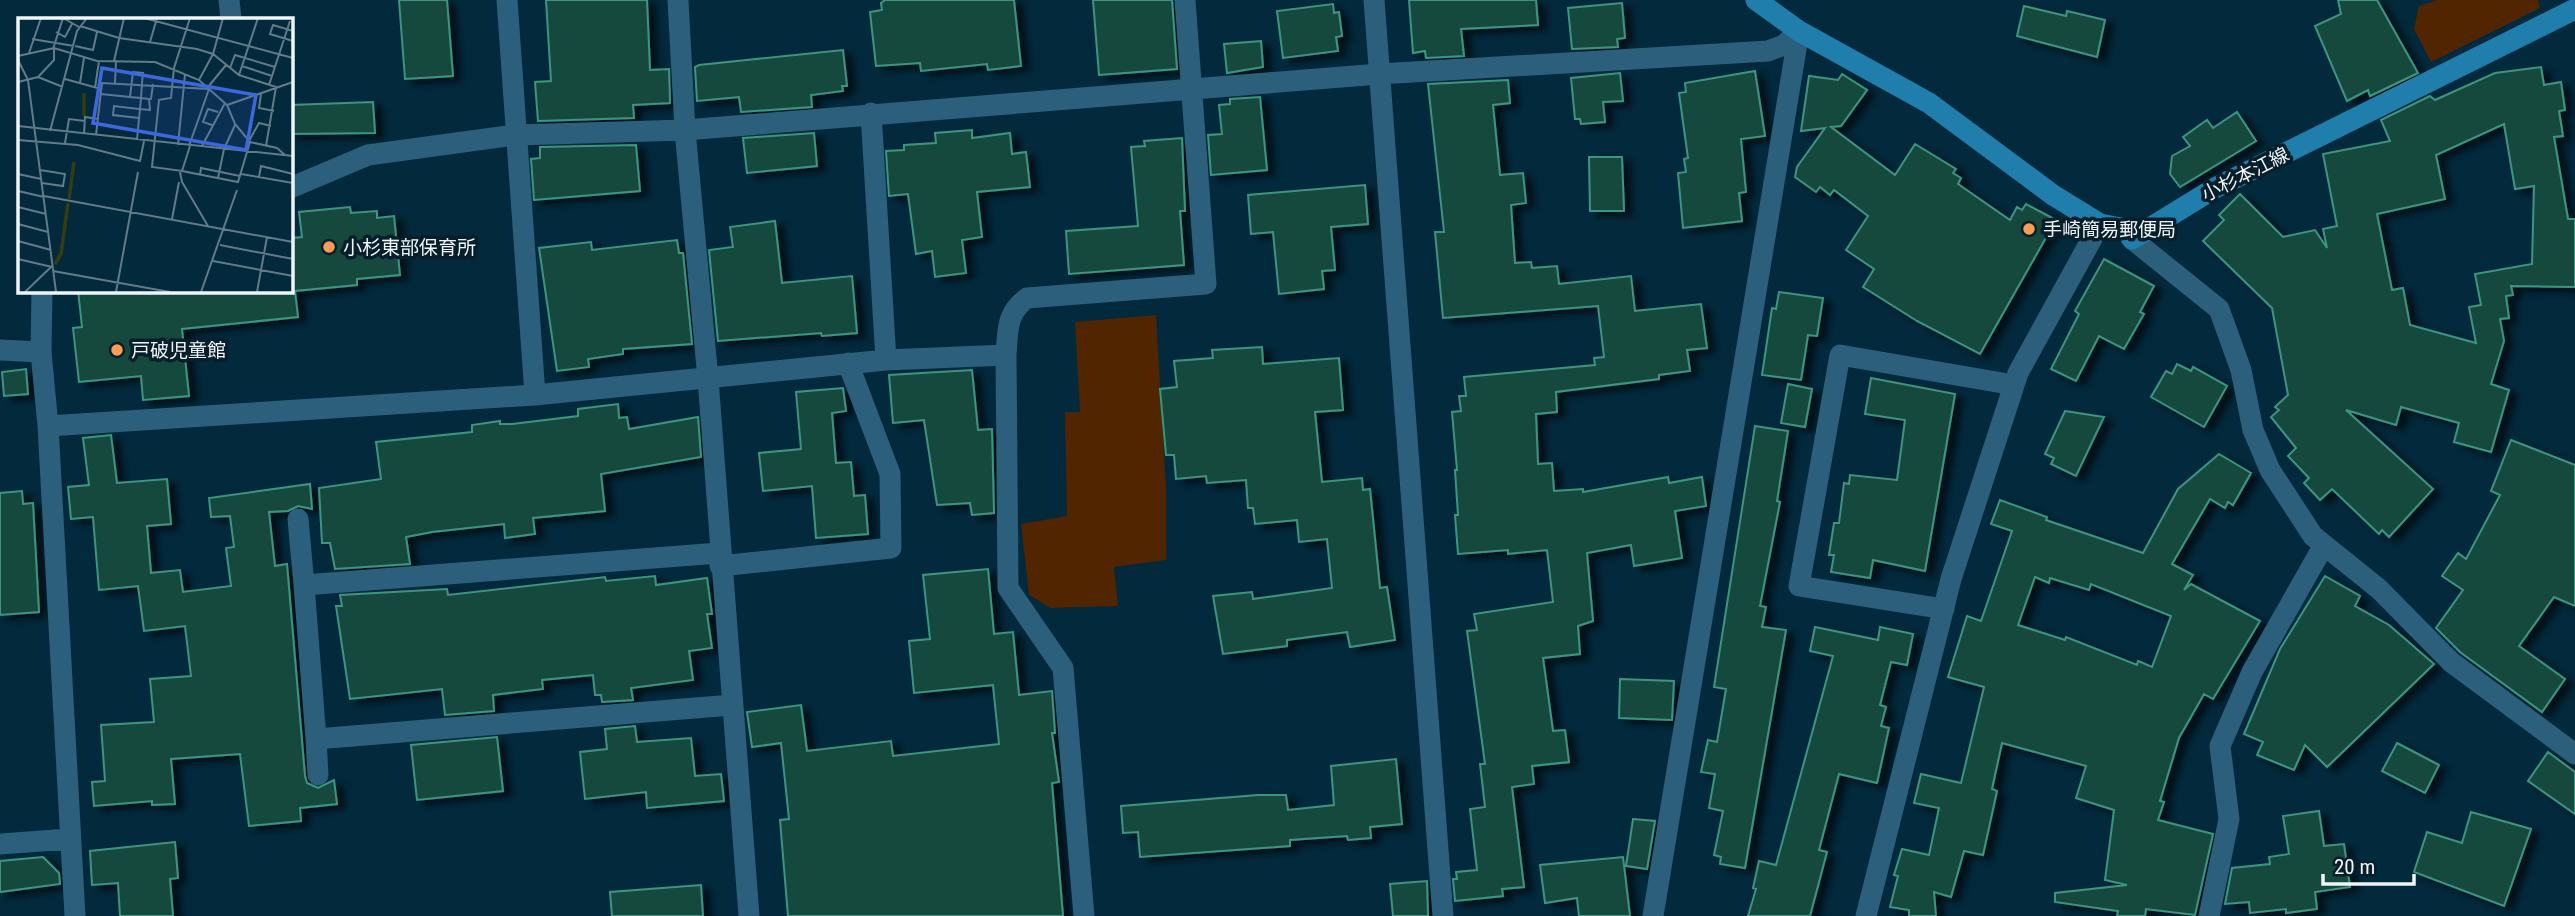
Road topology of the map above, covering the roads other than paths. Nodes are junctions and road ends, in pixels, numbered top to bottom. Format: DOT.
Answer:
graph roads {
  1 [pos="229,0"];
  2 [pos="507,0"];
  3 [pos="678,0"];
  4 [pos="1185,0"];
  5 [pos="1374,0"];
  6 [pos="1770,4"];
  7 [pos="2575,9"];
  8 [pos="231,18"];
  9 [pos="1799,31"];
  10 [pos="1379,75"];
  11 [pos="1191,91"];
  12 [pos="871,113"];
  13 [pos="685,130"];
  14 [pos="515,135"];
  15 [pos="292,187"];
  16 [pos="2100,224"];
  17 [pos="2132,239"];
  18 [pos="42,292"];
  19 [pos="0,350"];
  20 [pos="41,352"];
  21 [pos="1006,355"];
  22 [pos="886,360"];
  23 [pos="848,363"];
  24 [pos="708,379"];
  25 [pos="2014,385"];
  26 [pos="535,395"];
  27 [pos="48,426"];
  28 [pos="298,519"];
  29 [pos="2324,545"];
  30 [pos="720,559"];
  31 [pos="304,585"];
  32 [pos="1944,609"];
  33 [pos="732,705"];
  34 [pos="316,739"];
  35 [pos="2575,754"];
  36 [pos="318,775"];
  37 [pos="69,839"];
  38 [pos="0,844"];
  39 [pos="75,916"];
  40 [pos="749,916"];
  41 [pos="1084,916"];
  42 [pos="1443,916"];
  43 [pos="1653,916"];
  44 [pos="1866,916"];
  45 [pos="2209,916"];
  1 -- 8 [label="street"];
  2 -- 14 [label="street"];
  3 -- 13 [label="street"];
  4 -- 11 [label="street"];
  5 -- 10 [label="street"];
  6 -- 9 [label="main road"];
  7 -- 17 [label="main road, 小杉本江線"];
  9 -- 10 [label="street"];
  9 -- 16 [label="main road"];
  9 -- 43 [label="street"];
  10 -- 11 [label="street"];
  10 -- 42 [label="street"];
  11 -- 12 [label="street"];
  11 -- 21 [label="street"];
  12 -- 13 [label="street"];
  12 -- 22 [label="street"];
  13 -- 14 [label="street"];
  13 -- 24 [label="street"];
  14 -- 15 [label="street"];
  14 -- 26 [label="street"];
  16 -- 17 [label="main road"];
  16 -- 25 [label="street"];
  17 -- 29 [label="street"];
  18 -- 20 [label="street"];
  19 -- 20 [label="street"];
  20 -- 27 [label="street"];
  21 -- 22 [label="street"];
  21 -- 41 [label="street"];
  22 -- 23 [label="street"];
  23 -- 24 [label="street"];
  23 -- 30 [label="street"];
  24 -- 26 [label="street"];
  24 -- 30 [label="street"];
  25 -- 32 [label="street"];
  25 -- 32 [label="street"];
  26 -- 27 [label="street"];
  27 -- 37 [label="street"];
  28 -- 31 [label="street"];
  29 -- 35 [label="street"];
  29 -- 45 [label="street"];
  30 -- 31 [label="street"];
  30 -- 33 [label="street"];
  31 -- 34 [label="street"];
  32 -- 44 [label="street"];
  33 -- 34 [label="street"];
  33 -- 40 [label="street"];
  34 -- 36 [label="street"];
  37 -- 38 [label="street"];
  37 -- 39 [label="street"];
}
